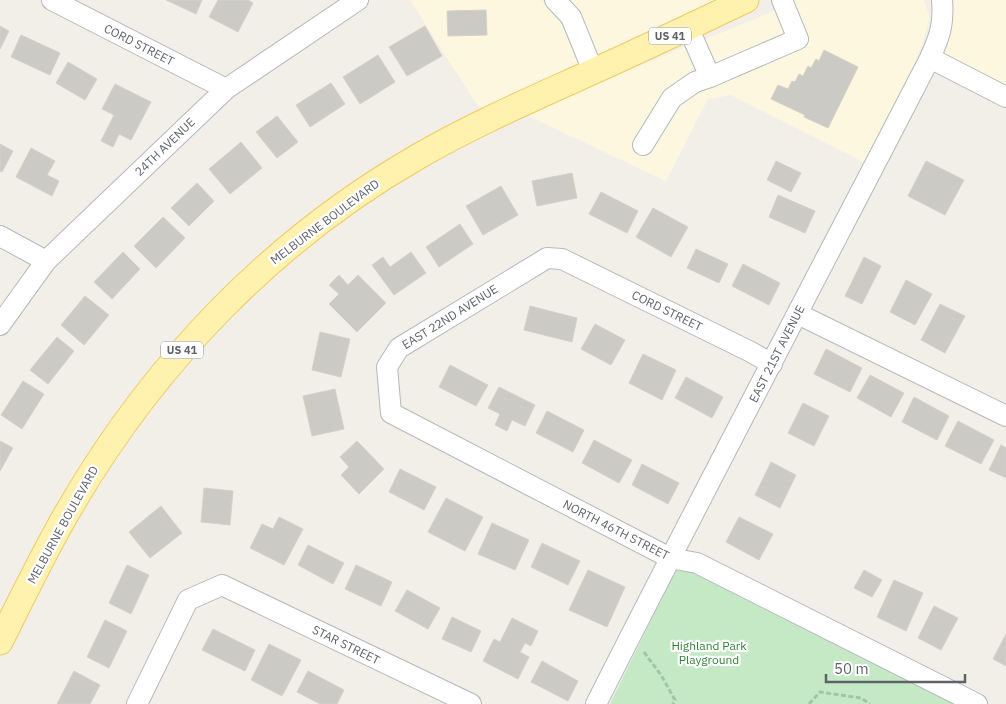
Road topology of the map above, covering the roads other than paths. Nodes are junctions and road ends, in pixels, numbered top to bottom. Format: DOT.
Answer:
graph roads {
  1 [pos="52,0"];
  2 [pos="358,0"];
  3 [pos="555,0"];
  4 [pos="746,0"];
  5 [pos="782,0"];
  6 [pos="942,0"];
  7 [pos="688,27"];
  8 [pos="930,58"];
  9 [pos="593,71"];
  10 [pos="710,77"];
  11 [pos="226,89"];
  12 [pos="1006,97"];
  13 [pos="643,146"];
  14 [pos="0,236"];
  15 [pos="562,259"];
  16 [pos="46,261"];
  17 [pos="798,314"];
  18 [pos="0,325"];
  19 [pos="772,364"];
  20 [pos="391,413"];
  21 [pos="1006,416"];
  22 [pos="670,558"];
  23 [pos="0,642"];
  24 [pos="137,704"];
  25 [pos="471,704"];
  26 [pos="596,704"];
  27 [pos="978,704"];
  1 -- 11 [label="street, CORD STREET"];
  2 -- 11 [label="street, 24TH AVENUE"];
  3 -- 9 [label="street"];
  4 -- 7 [label="main road, MELBURNE BOULEVARD / US 41"];
  5 -- 10 [label="street"];
  6 -- 8 [label="street, EAST 21ST AVENUE"];
  7 -- 9 [label="main road, MELBURNE BOULEVARD / US 41"];
  7 -- 10 [label="street"];
  8 -- 12 [label="street"];
  8 -- 17 [label="street, EAST 21ST AVENUE"];
  9 -- 23 [label="main road, MELBURNE BOULEVARD / US 41"];
  10 -- 13 [label="street"];
  11 -- 16 [label="street, 24TH AVENUE"];
  14 -- 16 [label="street"];
  15 -- 19 [label="street, CORD STREET"];
  15 -- 20 [label="street, EAST 22ND AVENUE"];
  16 -- 18 [label="street, 24TH AVENUE"];
  17 -- 19 [label="street, EAST 21ST AVENUE"];
  17 -- 21 [label="street"];
  19 -- 22 [label="street, EAST 21ST AVENUE"];
  20 -- 22 [label="street, NORTH 46TH STREET"];
  22 -- 26 [label="street, EAST 21ST AVENUE"];
  22 -- 27 [label="street, NORTH 46TH STREET"];
  24 -- 25 [label="street, STAR STREET"];
}
